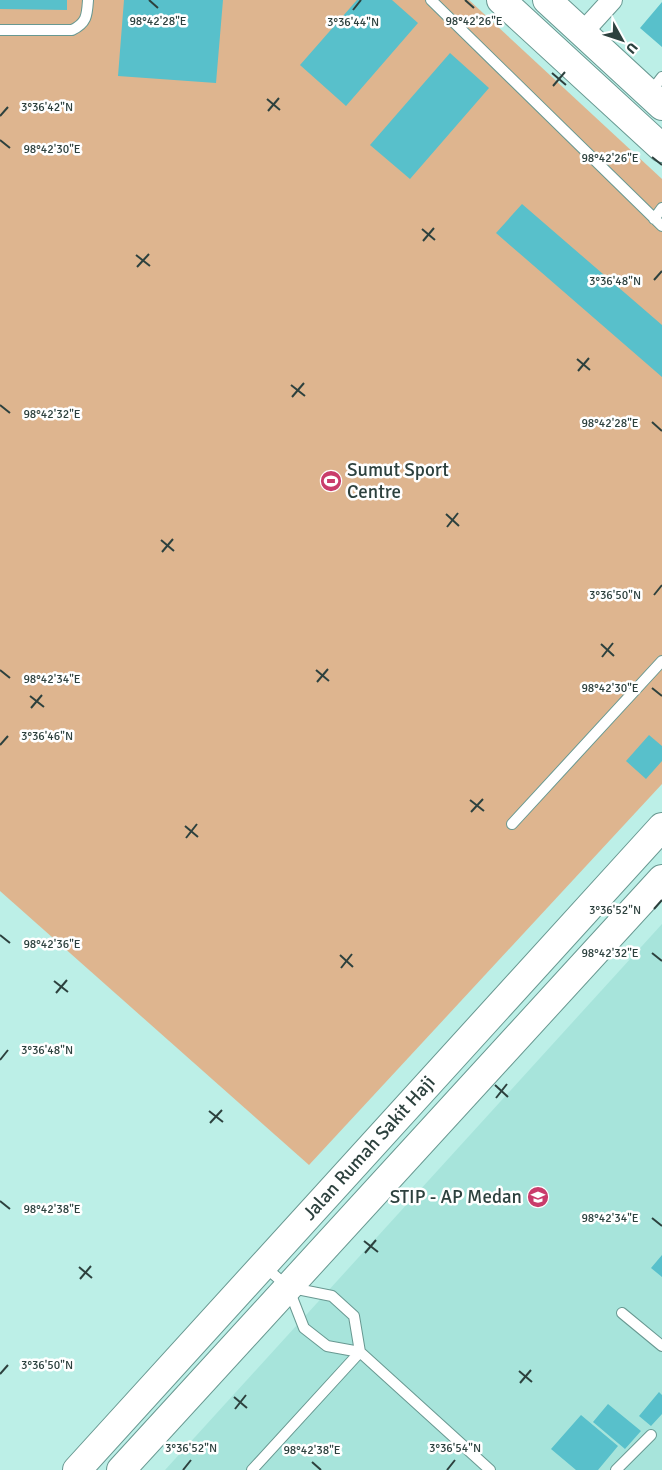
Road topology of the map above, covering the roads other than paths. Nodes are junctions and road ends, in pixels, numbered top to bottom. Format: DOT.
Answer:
graph roads {
  1 [pos="88,0"];
  2 [pos="431,0"];
  3 [pos="501,0"];
  4 [pos="547,0"];
  5 [pos="612,0"];
  6 [pos="0,30"];
  7 [pos="582,33"];
  8 [pos="658,93"];
  9 [pos="662,148"];
  10 [pos="662,208"];
  11 [pos="654,219"];
  12 [pos="662,226"];
  13 [pos="662,662"];
  14 [pos="512,824"];
  15 [pos="662,826"];
  16 [pos="662,879"];
  17 [pos="263,1265"];
  18 [pos="288,1287"];
  19 [pos="622,1313"];
  20 [pos="662,1346"];
  21 [pos="360,1352"];
  22 [pos="652,1435"];
  23 [pos="76,1470"];
  24 [pos="121,1470"];
  25 [pos="252,1470"];
  26 [pos="490,1470"];
  27 [pos="616,1470"];
  1 -- 6 [label="lane"];
  2 -- 11 [label="lane"];
  3 -- 9 [label="main road"];
  4 -- 7 [label="main road"];
  5 -- 7 [label="street"];
  7 -- 8 [label="main road"];
  10 -- 11 [label="lane"];
  11 -- 12 [label="lane"];
  13 -- 14 [label="lane"];
  15 -- 17 [label="main road, Jalan Rumah Sakit Haji"];
  16 -- 18 [label="main road, Jalan Rumah Sakit Haji"];
  17 -- 18 [label="lane"];
  17 -- 23 [label="main road, Jalan Rumah Sakit Haji"];
  18 -- 21 [label="lane"];
  18 -- 21 [label="lane"];
  18 -- 24 [label="main road, Jalan Rumah Sakit Haji"];
  19 -- 20 [label="lane"];
  21 -- 25 [label="lane"];
  21 -- 26 [label="lane"];
  22 -- 27 [label="lane"];
}
